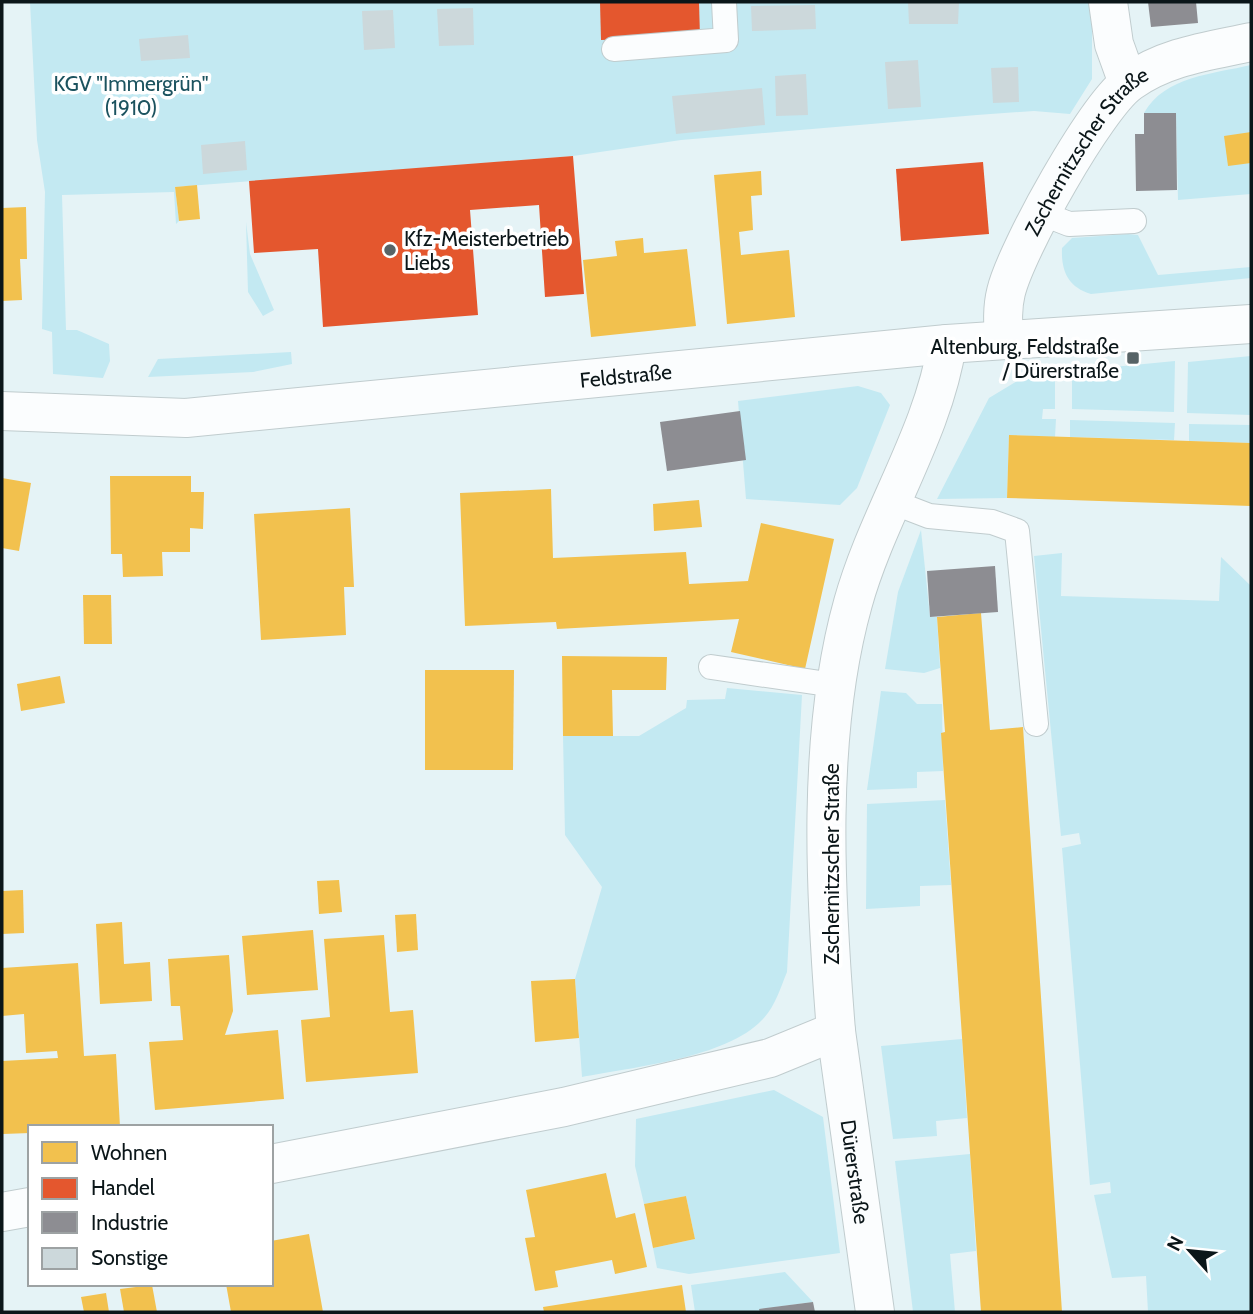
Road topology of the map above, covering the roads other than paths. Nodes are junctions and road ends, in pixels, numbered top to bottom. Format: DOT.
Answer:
graph roads {
  1 [pos="724,2"];
  2 [pos="1108,2"];
  3 [pos="1251,43"];
  4 [pos="614,49"];
  5 [pos="1128,83"];
  6 [pos="1041,213"];
  7 [pos="1134,221"];
  8 [pos="1251,324"];
  9 [pos="1004,340"];
  10 [pos="947,344"];
  11 [pos="2,411"];
  12 [pos="890,501"];
  13 [pos="711,667"];
  14 [pos="834,685"];
  15 [pos="1036,724"];
  16 [pos="836,1031"];
  17 [pos="273,1164"];
  18 [pos="28,1207"];
  19 [pos="2,1212"];
  20 [pos="875,1312"];
  1 -- 4 [label="lane"];
  2 -- 5 [label="street"];
  3 -- 5 [label="street, Zschernitzscher Straße"];
  5 -- 6 [label="street, Zschernitzscher Straße"];
  6 -- 7 [label="lane"];
  6 -- 9 [label="street, Zschernitzscher Straße"];
  8 -- 9 [label="street, Feldstraße"];
  9 -- 10 [label="street, Feldstraße"];
  10 -- 11 [label="street, Feldstraße"];
  10 -- 12 [label="street, Zschernitzscher Straße"];
  12 -- 14 [label="street, Zschernitzscher Straße"];
  12 -- 15 [label="lane"];
  13 -- 14 [label="lane"];
  14 -- 16 [label="street, Zschernitzscher Straße"];
  16 -- 17 [label="street"];
  16 -- 20 [label="street, Dürerstraße"];
  18 -- 19 [label="street"];
}
